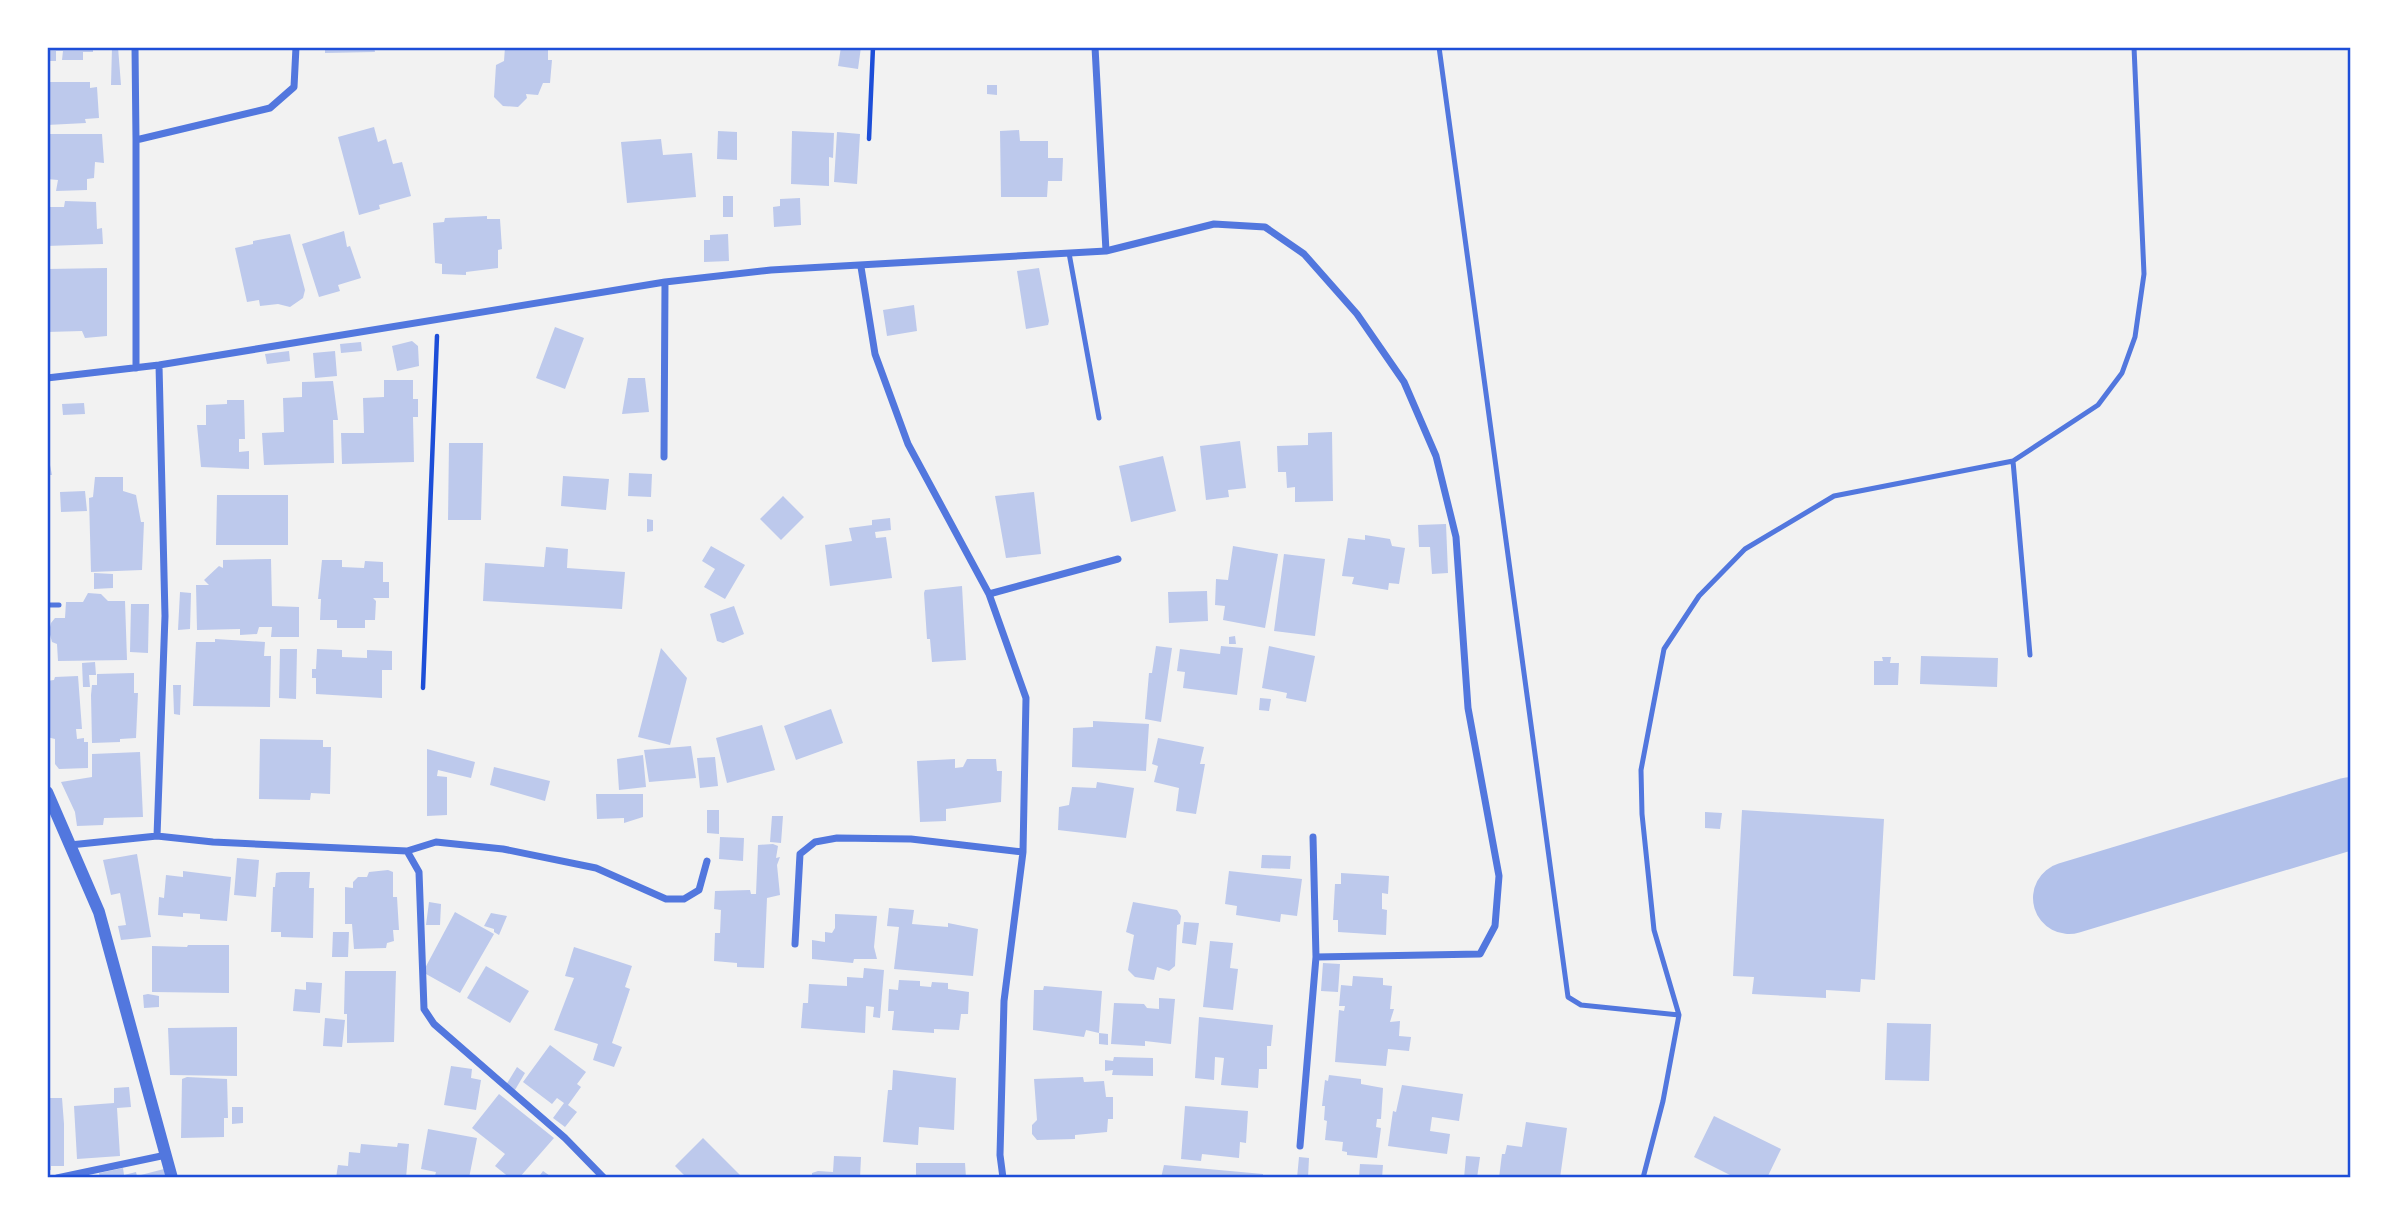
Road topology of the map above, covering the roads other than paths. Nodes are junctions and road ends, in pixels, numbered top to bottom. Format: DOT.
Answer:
graph roads {
  1 [pos="135,47"];
  2 [pos="296,47"];
  3 [pos="1095,47"];
  4 [pos="1438,47"];
  5 [pos="2134,47"];
  6 [pos="136,140"];
  7 [pos="1106,251"];
  8 [pos="1069,253"];
  9 [pos="861,267"];
  10 [pos="665,282"];
  11 [pos="159,365"];
  12 [pos="136,368"];
  13 [pos="47,379"];
  14 [pos="1099,418"];
  15 [pos="664,457"];
  16 [pos="2013,461"];
  17 [pos="1118,559"];
  18 [pos="989,594"];
  19 [pos="47,605"];
  20 [pos="59,605"];
  21 [pos="2030,655"];
  22 [pos="47,792"];
  23 [pos="157,836"];
  24 [pos="1313,837"];
  25 [pos="70,845"];
  26 [pos="407,850"];
  27 [pos="1023,852"];
  28 [pos="707,861"];
  29 [pos="795,944"];
  30 [pos="1316,957"];
  31 [pos="1679,1015"];
  32 [pos="1300,1146"];
  33 [pos="166,1155"];
  34 [pos="602,1177"];
  35 [pos="57,1178"];
  36 [pos="172,1178"];
  37 [pos="1003,1178"];
  38 [pos="1643,1178"];
  1 -- 6 [label="street"];
  2 -- 6 [label="street"];
  3 -- 7 [label="street"];
  4 -- 31 [label="lane"];
  5 -- 16 [label="lane"];
  6 -- 12 [label="street"];
  7 -- 8 [label="street"];
  7 -- 30 [label="street"];
  8 -- 9 [label="street"];
  8 -- 14 [label="lane"];
  9 -- 10 [label="street"];
  9 -- 18 [label="street"];
  10 -- 11 [label="street"];
  10 -- 15 [label="street"];
  11 -- 12 [label="street"];
  11 -- 23 [label="street"];
  12 -- 13 [label="street"];
  16 -- 21 [label="lane"];
  16 -- 31 [label="lane"];
  17 -- 18 [label="street"];
  18 -- 27 [label="street"];
  19 -- 20 [label="lane"];
  22 -- 25 [label="street"];
  23 -- 25 [label="street"];
  23 -- 26 [label="street"];
  24 -- 30 [label="street"];
  25 -- 33 [label="street"];
  26 -- 28 [label="street"];
  26 -- 34 [label="street"];
  27 -- 29 [label="street"];
  27 -- 37 [label="street"];
  30 -- 32 [label="street"];
  31 -- 38 [label="lane"];
  33 -- 35 [label="street"];
  33 -- 36 [label="street"];
}
